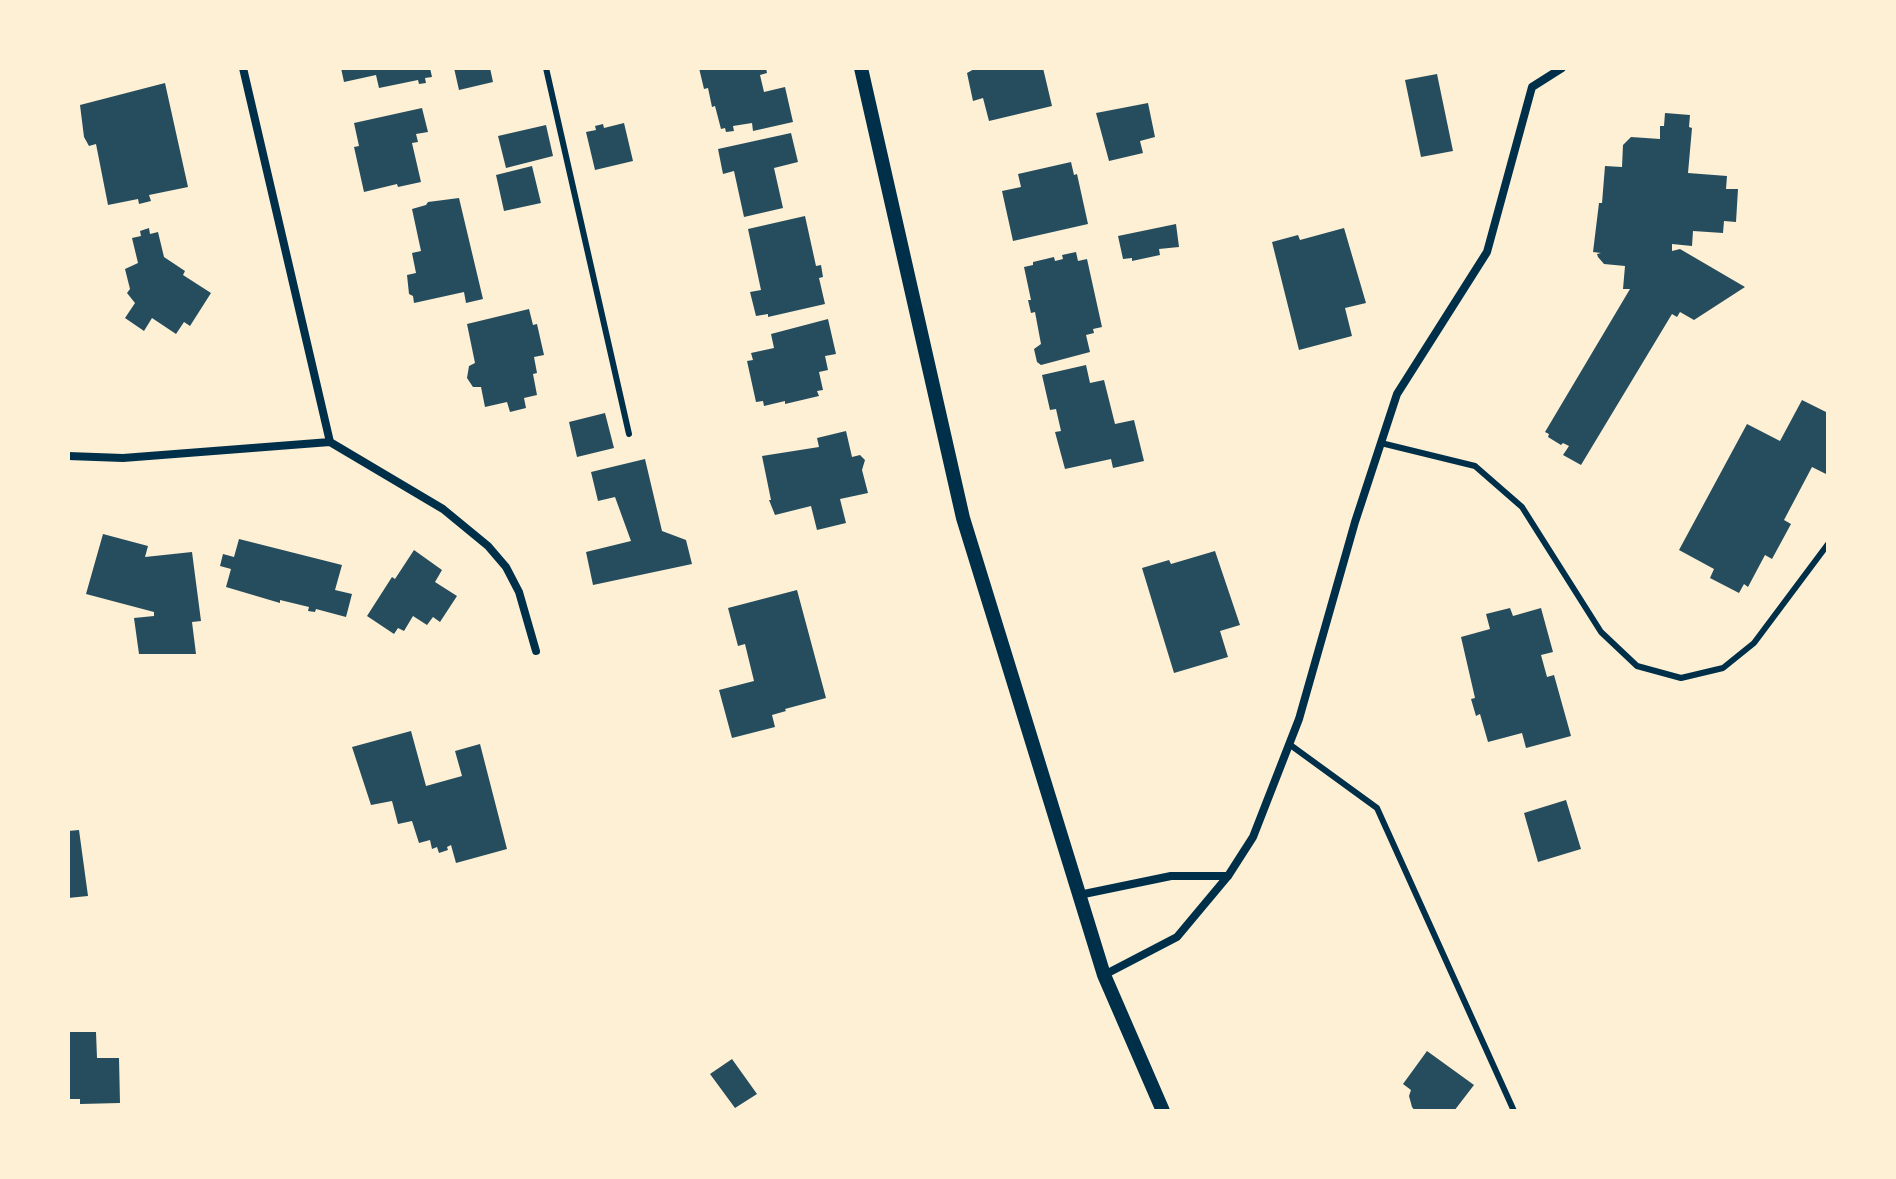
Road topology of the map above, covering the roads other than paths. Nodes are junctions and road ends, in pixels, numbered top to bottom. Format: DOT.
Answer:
graph roads {
  1 [pos="243,68"];
  2 [pos="546,68"];
  3 [pos="861,68"];
  4 [pos="1562,68"];
  5 [pos="629,434"];
  6 [pos="330,442"];
  7 [pos="1381,443"];
  8 [pos="68,456"];
  9 [pos="1828,544"];
  10 [pos="536,651"];
  11 [pos="1289,744"];
  12 [pos="1228,876"];
  13 [pos="1079,895"];
  14 [pos="1104,975"];
  15 [pos="1163,1111"];
  16 [pos="1514,1111"];
  1 -- 6 [label="street"];
  2 -- 5 [label="lane"];
  3 -- 13 [label="street"];
  4 -- 7 [label="street"];
  6 -- 8 [label="street"];
  6 -- 10 [label="street"];
  7 -- 9 [label="lane"];
  7 -- 11 [label="street"];
  11 -- 12 [label="street"];
  11 -- 16 [label="lane"];
  12 -- 13 [label="street"];
  12 -- 14 [label="street"];
  13 -- 14 [label="street"];
  14 -- 15 [label="street"];
}
